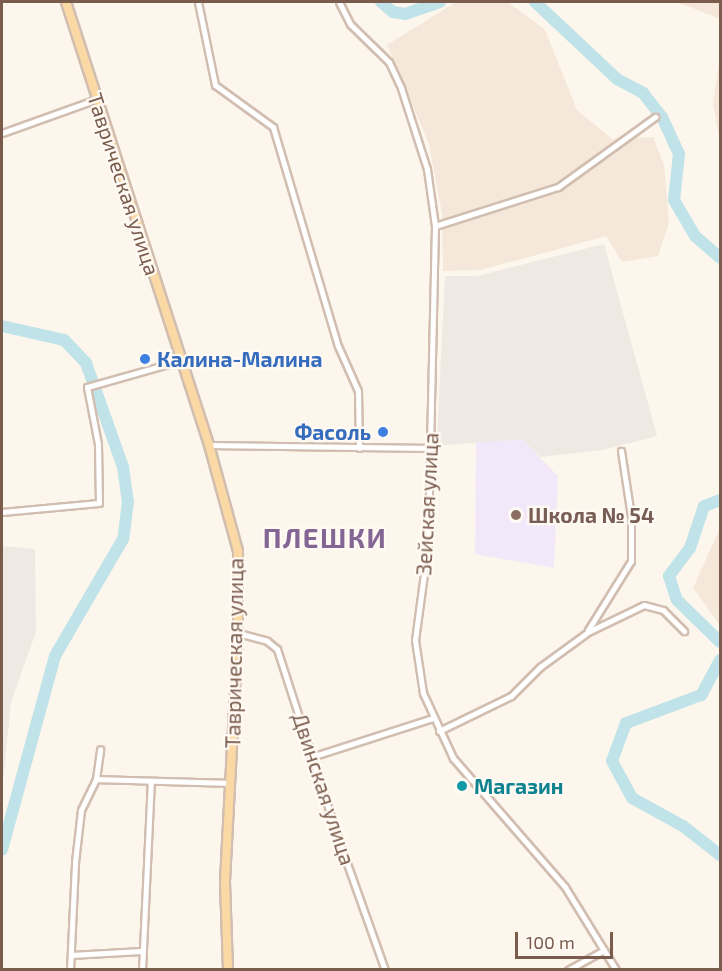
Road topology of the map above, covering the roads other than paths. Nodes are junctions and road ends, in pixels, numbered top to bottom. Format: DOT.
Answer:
graph roads {
  1 [pos="66,2"];
  2 [pos="198,2"];
  3 [pos="339,2"];
  4 [pos="97,99"];
  5 [pos="655,117"];
  6 [pos="2,133"];
  7 [pos="435,226"];
  8 [pos="179,361"];
  9 [pos="209,445"];
  10 [pos="359,448"];
  11 [pos="430,448"];
  12 [pos="621,451"];
  13 [pos="2,512"];
  14 [pos="684,631"];
  15 [pos="588,632"];
  16 [pos="238,633"];
  17 [pos="433,718"];
  18 [pos="439,731"];
  19 [pos="100,749"];
  20 [pos="314,756"];
  21 [pos="96,779"];
  22 [pos="151,782"];
  23 [pos="230,783"];
  24 [pos="604,950"];
  25 [pos="141,951"];
  26 [pos="71,955"];
  27 [pos="70,969"];
  28 [pos="142,969"];
  29 [pos="228,969"];
  30 [pos="385,969"];
  31 [pos="568,969"];
  32 [pos="616,969"];
  1 -- 4 [label="main road, Таврическая улица"];
  2 -- 10 [label="street"];
  3 -- 7 [label="street, Зейская улица"];
  4 -- 6 [label="street"];
  4 -- 8 [label="main road, Таврическая улица"];
  5 -- 7 [label="street"];
  7 -- 11 [label="street, Зейская улица"];
  8 -- 9 [label="main road, Таврическая улица"];
  8 -- 13 [label="street"];
  9 -- 10 [label="street"];
  9 -- 16 [label="main road, Таврическая улица"];
  10 -- 11 [label="street"];
  11 -- 17 [label="street, Зейская улица"];
  12 -- 15 [label="street"];
  14 -- 15 [label="street"];
  15 -- 18 [label="street"];
  16 -- 20 [label="street, Двинская улица"];
  16 -- 23 [label="main road, Таврическая улица"];
  17 -- 18 [label="street, Зейская улица"];
  17 -- 20 [label="street"];
  18 -- 24 [label="street, Зейская улица"];
  19 -- 21 [label="street"];
  20 -- 30 [label="street, Двинская улица"];
  21 -- 22 [label="street"];
  21 -- 26 [label="street"];
  22 -- 23 [label="street"];
  22 -- 25 [label="street"];
  23 -- 29 [label="main road, Таврическая улица"];
  24 -- 31 [label="street"];
  24 -- 32 [label="street, Зейская улица"];
  25 -- 26 [label="street"];
  25 -- 28 [label="street"];
  26 -- 27 [label="street"];
}
